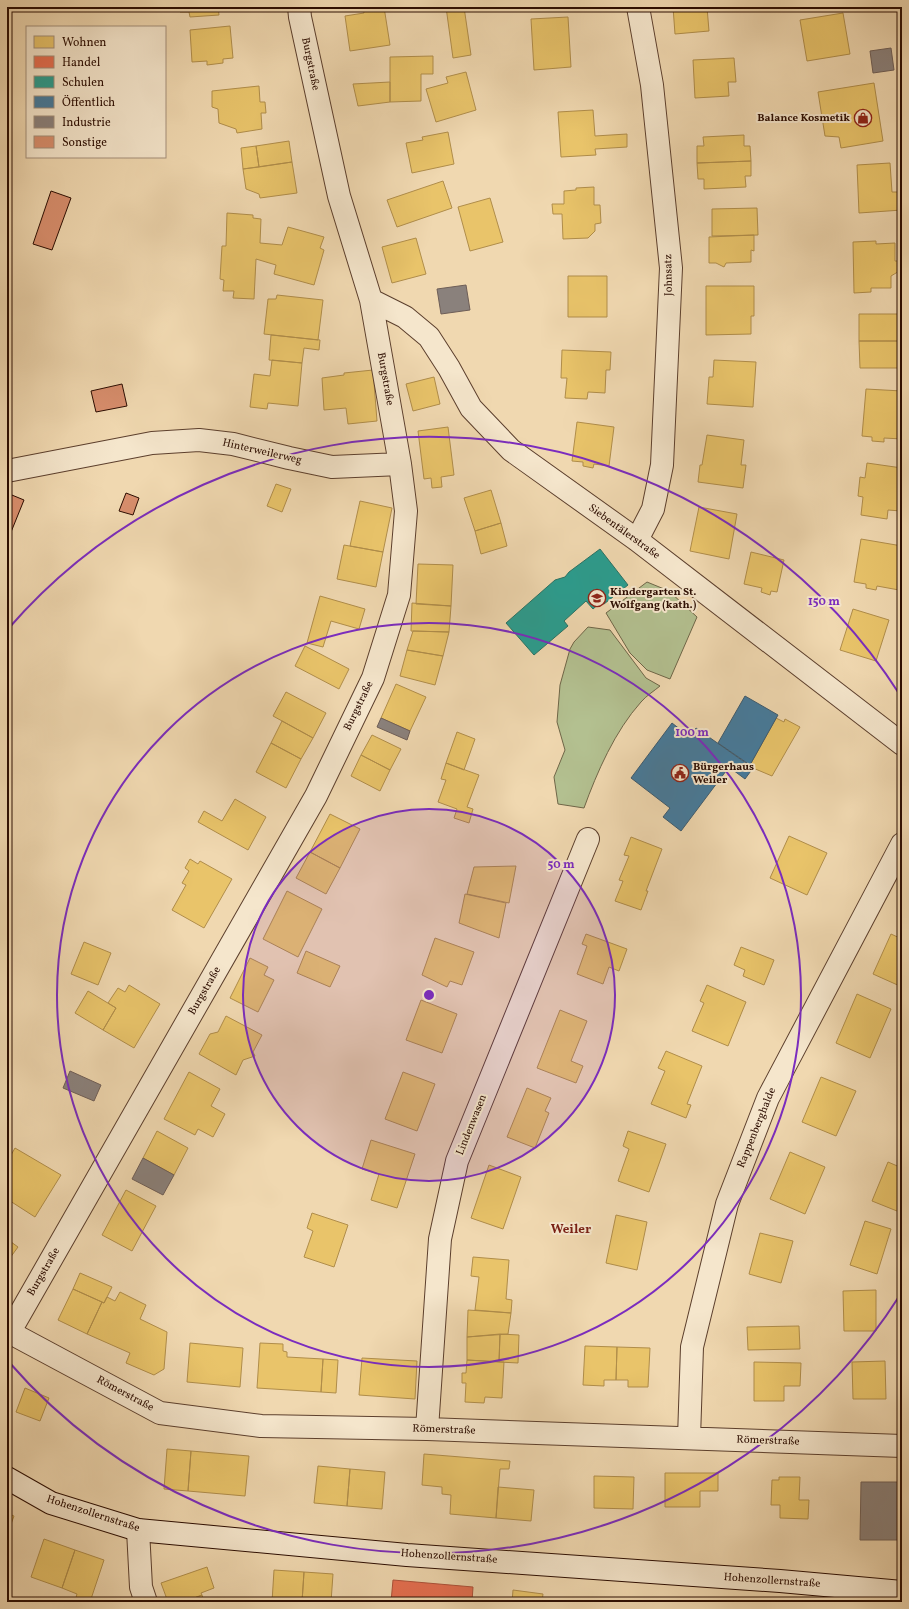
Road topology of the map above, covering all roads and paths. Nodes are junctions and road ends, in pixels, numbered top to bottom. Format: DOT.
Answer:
graph roads {
  1 [pos="299,7"];
  2 [pos="638,7"];
  3 [pos="371,300"];
  4 [pos="400,464"];
  5 [pos="7,471"];
  6 [pos="637,540"];
  7 [pos="902,744"];
  8 [pos="588,839"];
  9 [pos="902,844"];
  10 [pos="8,1332"];
  11 [pos="427,1429"];
  12 [pos="689,1438"];
  13 [pos="902,1446"];
  14 [pos="7,1478"];
  15 [pos="138,1530"];
  16 [pos="902,1592"];
  17 [pos="146,1602"];
  1 -- 3 [label="street, Burgstraße"];
  2 -- 6 [label="street, Johnsatz"];
  3 -- 4 [label="street, Burgstraße"];
  3 -- 6 [label="street, Siebentälerstraße"];
  4 -- 5 [label="street, Hinterweilerweg"];
  4 -- 10 [label="street, Burgstraße"];
  6 -- 7 [label="street, Siebentälerstraße"];
  8 -- 11 [label="street, Lindenwasen"];
  9 -- 12 [label="street, Rappenberghalde"];
  10 -- 11 [label="street, Römerstraße"];
  11 -- 12 [label="street, Römerstraße"];
  12 -- 13 [label="street, Römerstraße"];
  14 -- 15 [label="street, Hohenzollernstraße"];
  15 -- 16 [label="street, Hohenzollernstraße"];
  15 -- 17 [label="street"];
}
